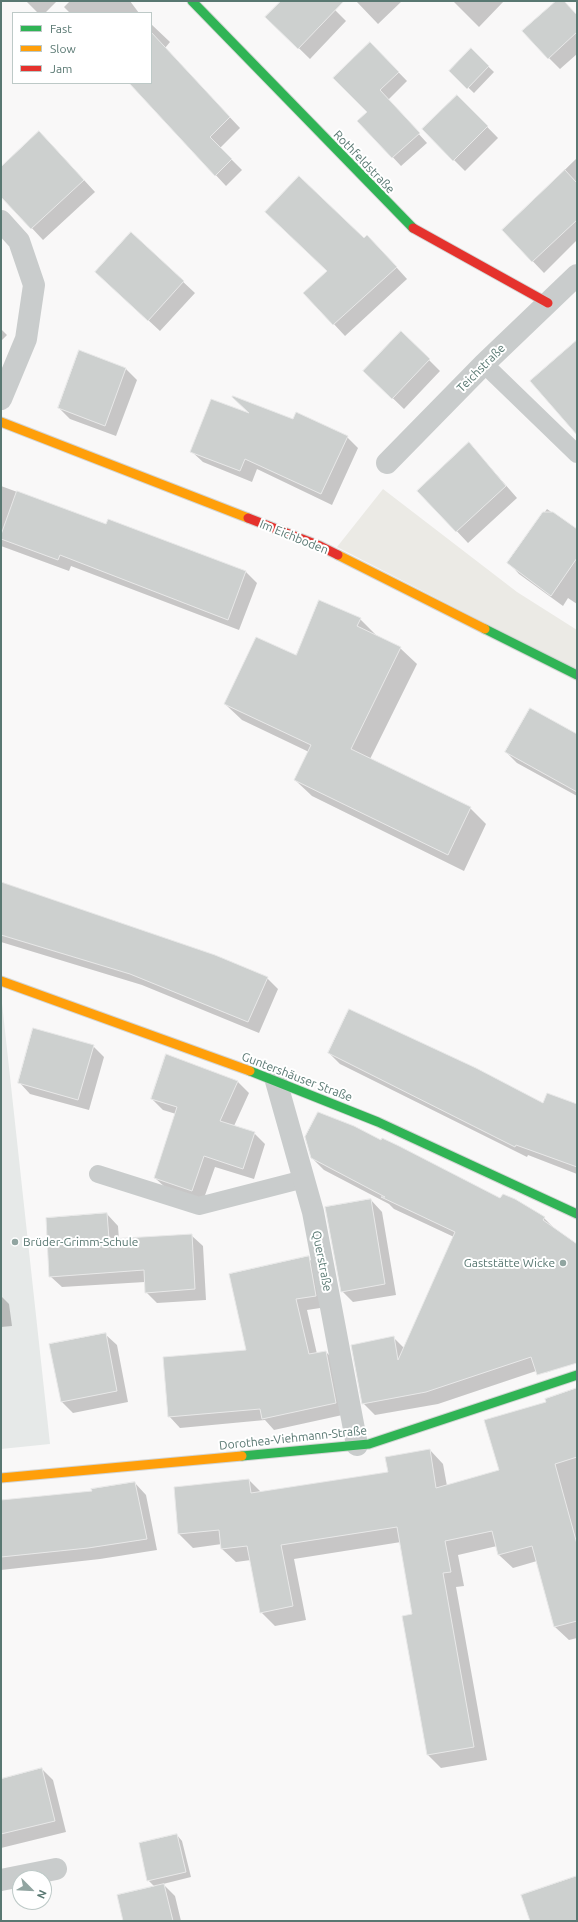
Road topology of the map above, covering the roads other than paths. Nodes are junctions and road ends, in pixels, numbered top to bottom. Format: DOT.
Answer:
graph roads {
  1 [pos="192,1"];
  2 [pos="1,221"];
  3 [pos="577,275"];
  4 [pos="548,303"];
  5 [pos="484,364"];
  6 [pos="1,399"];
  7 [pos="1,422"];
  8 [pos="577,454"];
  9 [pos="387,463"];
  10 [pos="577,675"];
  11 [pos="1,981"];
  12 [pos="276,1081"];
  13 [pos="98,1174"];
  14 [pos="304,1178"];
  15 [pos="577,1214"];
  16 [pos="577,1375"];
  17 [pos="357,1445"];
  18 [pos="1,1478"];
  19 [pos="56,1869"];
  20 [pos="1,1880"];
  1 -- 4 [label="street, Rothfeldstraße"];
  2 -- 6 [label="street"];
  3 -- 4 [label="street, Teichstraße"];
  4 -- 5 [label="street, Teichstraße"];
  5 -- 8 [label="lane"];
  5 -- 9 [label="street, Teichstraße"];
  7 -- 10 [label="street, Im Eichboden"];
  11 -- 12 [label="street, Guntershäuser Straße"];
  12 -- 14 [label="street, Querstraße"];
  12 -- 15 [label="street, Guntershäuser Straße"];
  13 -- 14 [label="lane"];
  14 -- 17 [label="street, Querstraße"];
  16 -- 17 [label="street, Dorothea-Viehmann-Straße"];
  17 -- 18 [label="street, Dorothea-Viehmann-Straße"];
  19 -- 20 [label="street"];
}
